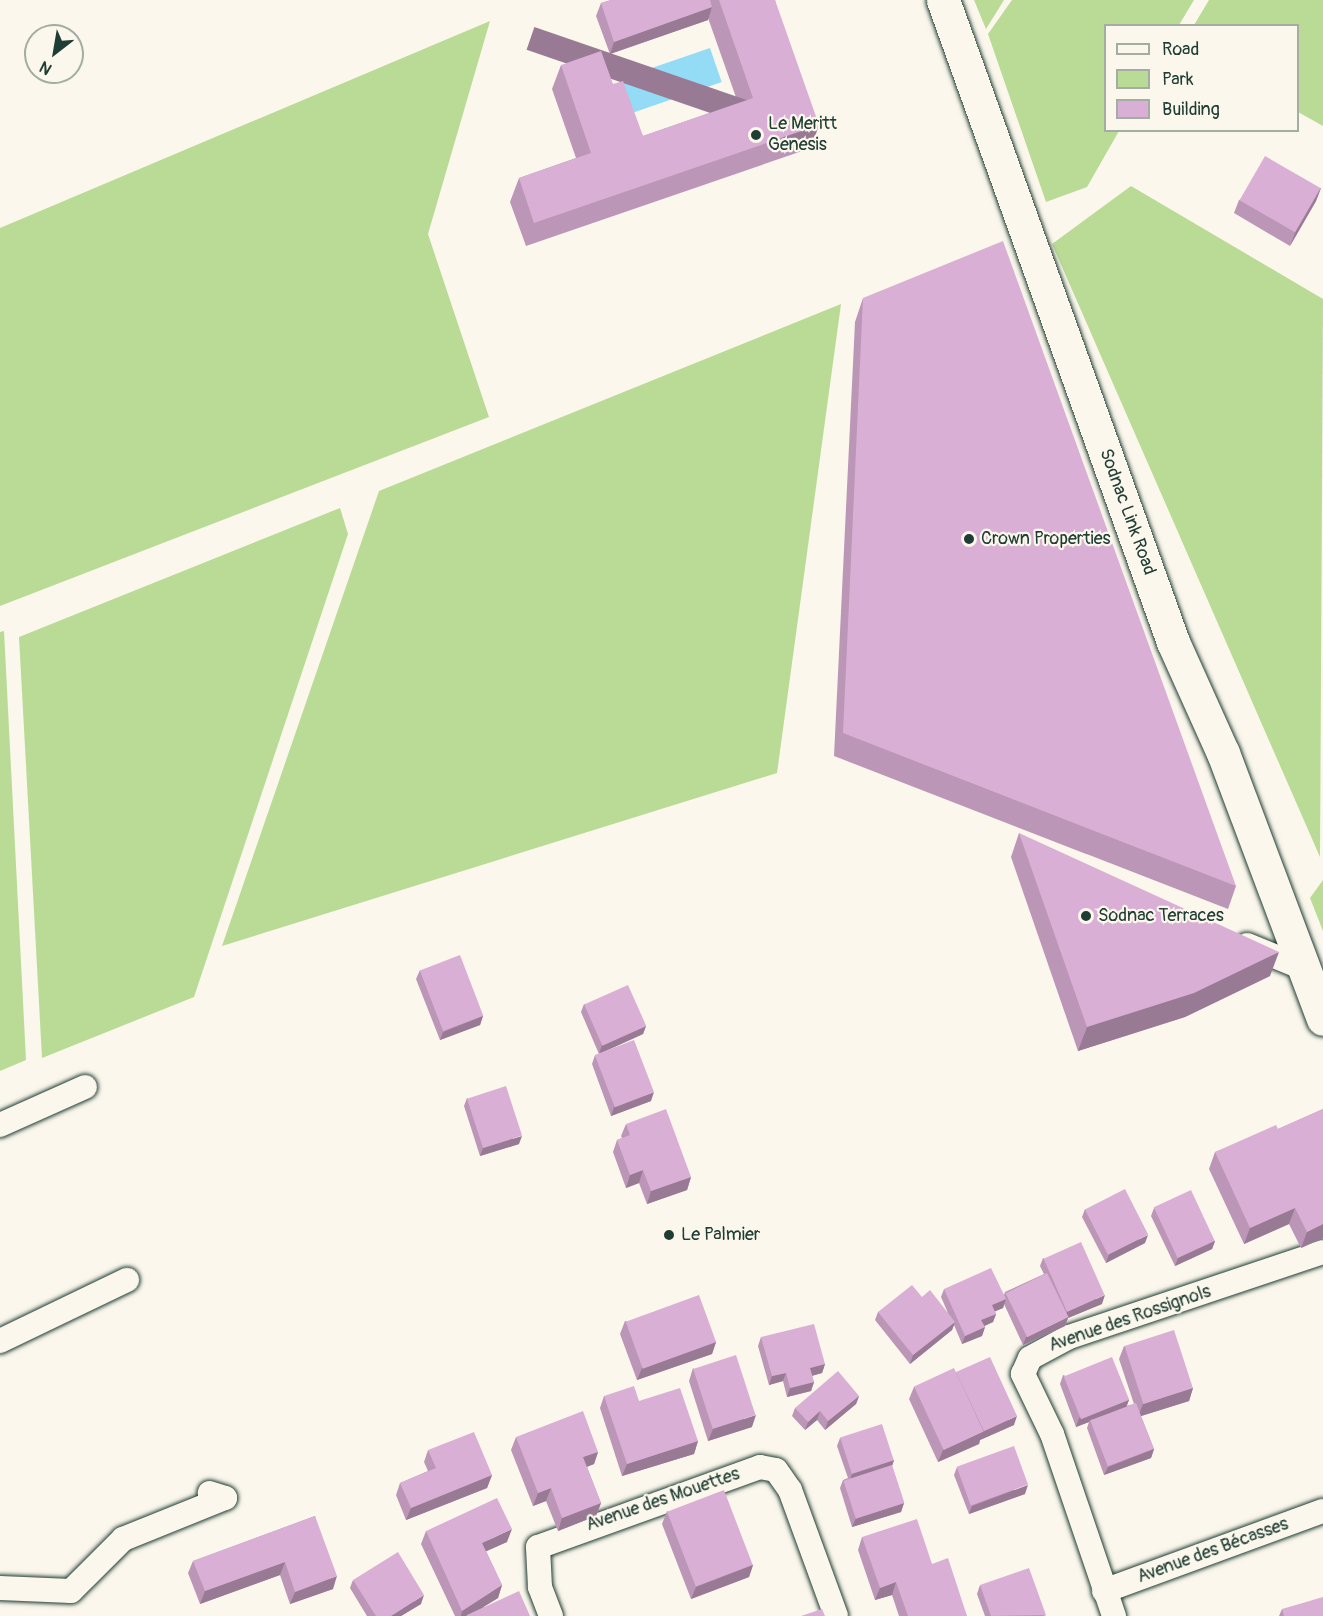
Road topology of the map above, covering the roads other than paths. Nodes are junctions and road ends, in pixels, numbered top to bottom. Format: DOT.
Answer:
graph roads {
  1 [pos="943,0"];
  2 [pos="1227,937"];
  3 [pos="1303,968"];
  4 [pos="1323,1019"];
  5 [pos="85,1087"];
  6 [pos="0,1125"];
  7 [pos="1323,1252"];
  8 [pos="127,1280"];
  9 [pos="0,1341"];
  10 [pos="210,1493"];
  11 [pos="1323,1511"];
  12 [pos="0,1588"];
  13 [pos="1104,1591"];
  14 [pos="551,1616"];
  15 [pos="836,1616"];
  16 [pos="1114,1616"];
  1 -- 3 [label="main road, Sodnac Link Road"];
  2 -- 3 [label="street"];
  3 -- 4 [label="main road, Sodnac Link Road"];
  5 -- 6 [label="street"];
  7 -- 13 [label="street, Avenue des Rossignols"];
  8 -- 9 [label="street"];
  10 -- 12 [label="street"];
  11 -- 13 [label="street, Avenue des Bécasses"];
  13 -- 16 [label="street, Avenue des Rossignols"];
  14 -- 15 [label="street, Avenue des Mouettes"];
}
